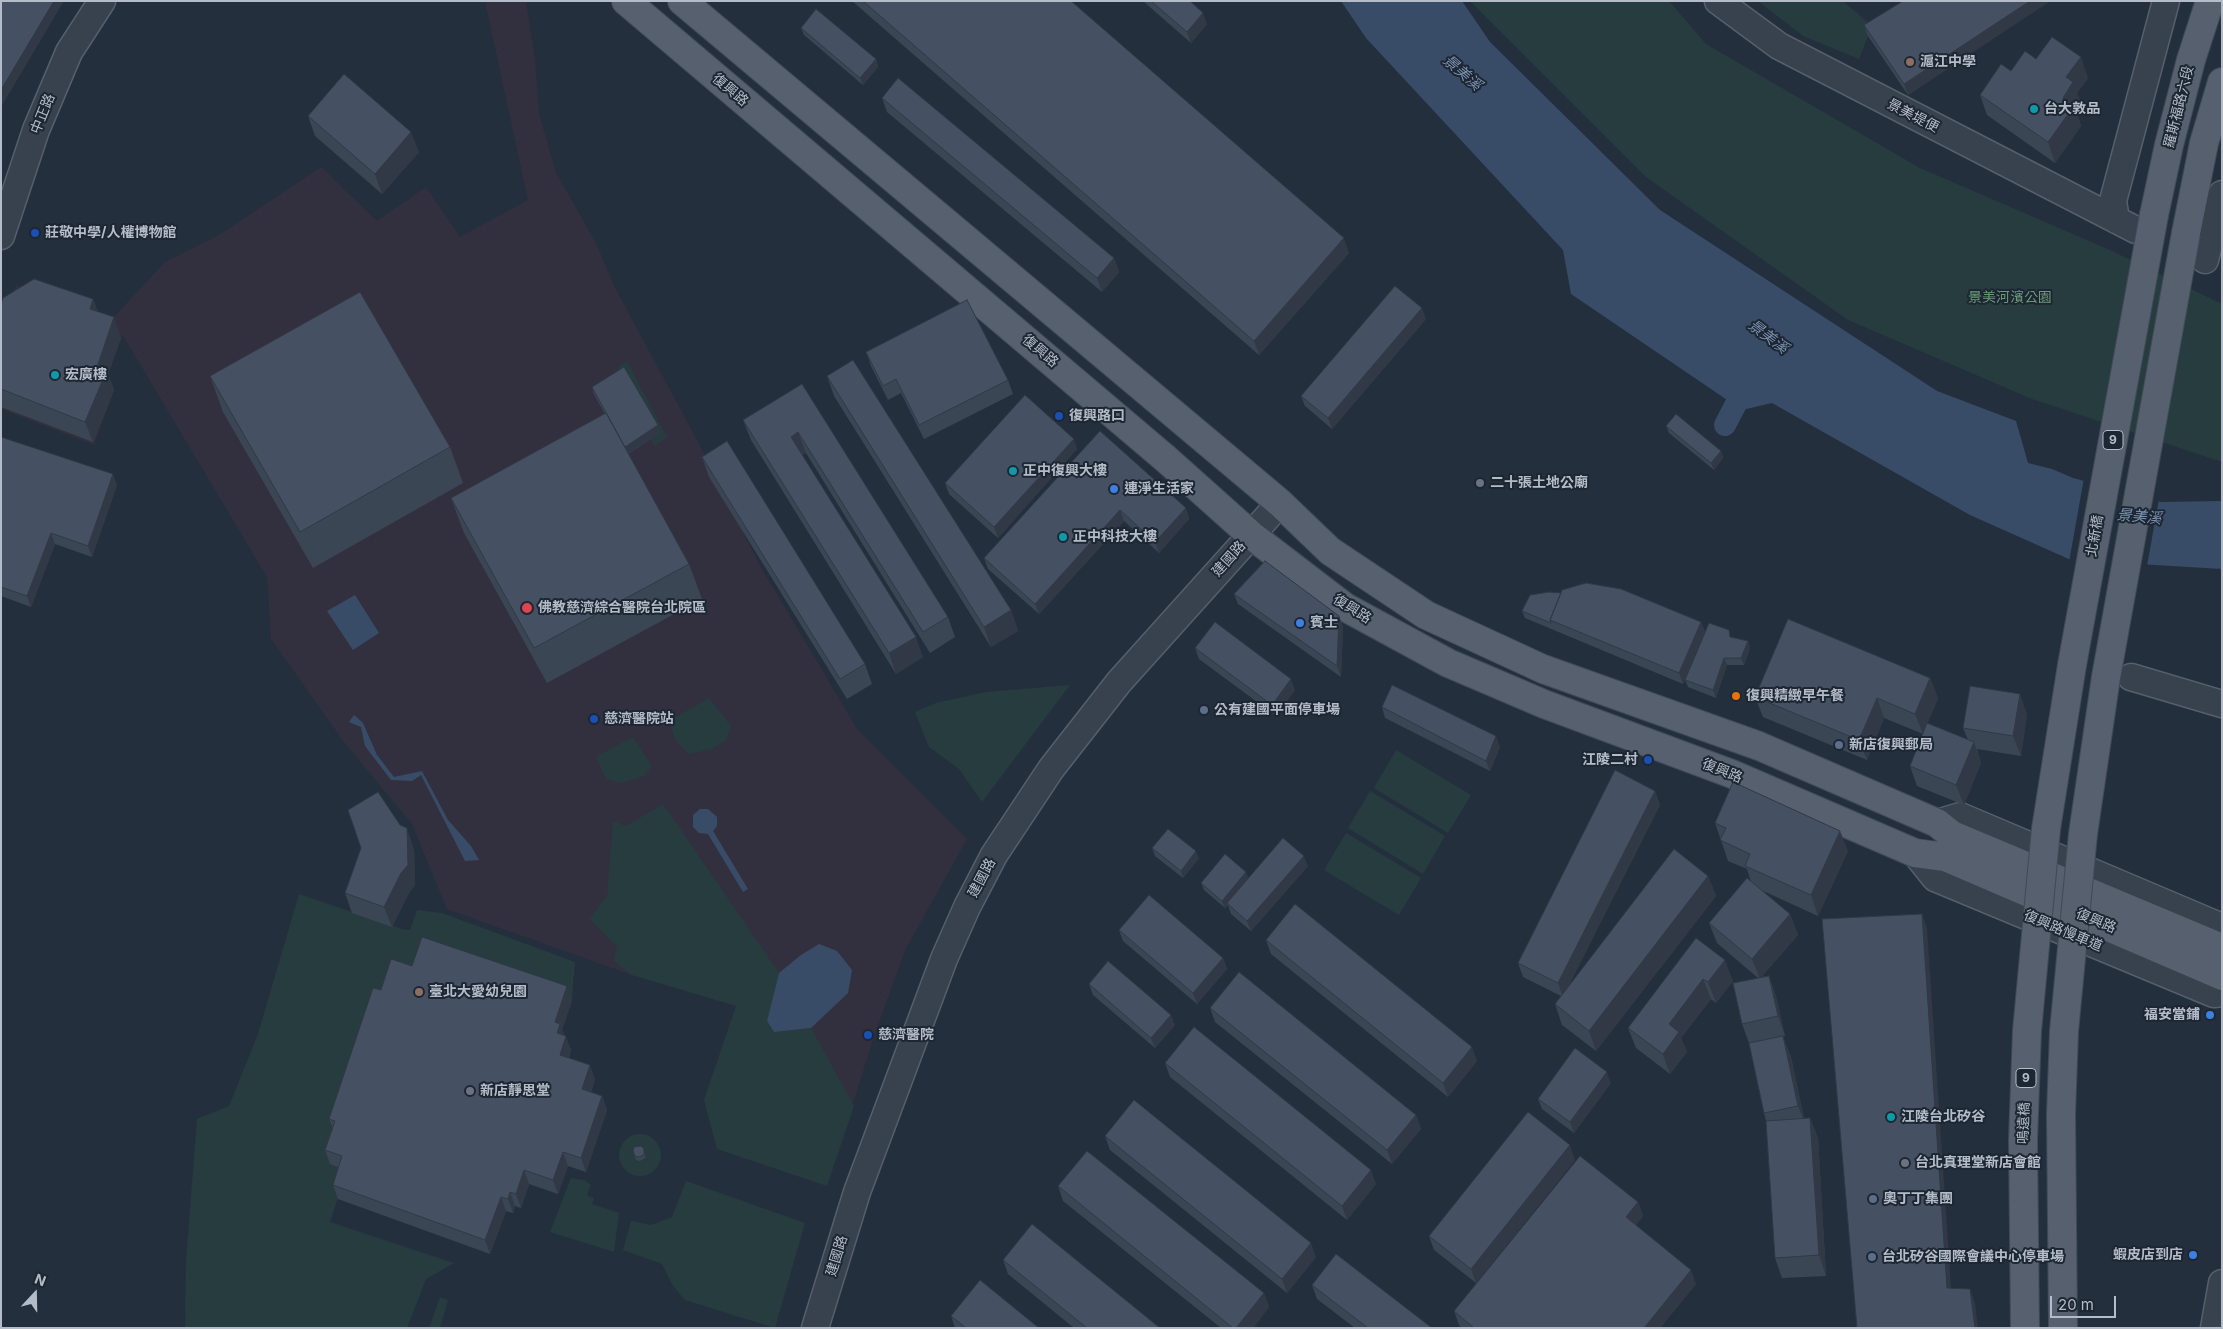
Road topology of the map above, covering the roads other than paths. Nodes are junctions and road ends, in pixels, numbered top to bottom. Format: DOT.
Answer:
graph roads {
  1 [pos="102,1"];
  2 [pos="626,1"];
  3 [pos="682,1"];
  4 [pos="1718,1"];
  5 [pos="2166,1"];
  6 [pos="2210,1"];
  7 [pos="2222,82"];
  8 [pos="2222,194"];
  9 [pos="2135,222"];
  10 [pos="1,236"];
  11 [pos="2201,256"];
  12 [pos="1280,503"];
  13 [pos="1251,535"];
  14 [pos="2132,677"];
  15 [pos="2222,704"];
  16 [pos="1937,823"];
  17 [pos="2046,829"];
  18 [pos="1915,853"];
  19 [pos="2222,927"];
  20 [pos="2222,948"];
  21 [pos="2222,976"];
  22 [pos="2222,992"];
  23 [pos="2222,1284"];
  24 [pos="815,1328"];
  25 [pos="2025,1328"];
  26 [pos="2063,1328"];
  27 [pos="2214,1328"];
  1 -- 10 [label="street, 中正路"];
  2 -- 13 [label="main road, 復興路"];
  3 -- 12 [label="main road, 復興路"];
  4 -- 9 [label="street, 景美堤便"];
  5 -- 9 [label="street"];
  6 -- 9 [label="main road, 羅斯福路六段 / 9"];
  7 -- 11 [label="main road"];
  8 -- 11 [label="street"];
  9 -- 17 [label="main road, 北新橋 / 9, bridge"];
  11 -- 26 [label="main road, bridge"];
  12 -- 13 [label="street, 建國路"];
  12 -- 16 [label="main road, 復興路"];
  13 -- 18 [label="main road, 復興路"];
  13 -- 24 [label="street, 建國路"];
  14 -- 15 [label="street"];
  16 -- 19 [label="street"];
  16 -- 20 [label="main road, 復興路"];
  17 -- 25 [label="main road, 鳴遠橋 / 9, bridge"];
  18 -- 21 [label="main road, 復興路"];
  18 -- 22 [label="street, 復興路慢車道"];
  23 -- 27 [label="street"];
}
